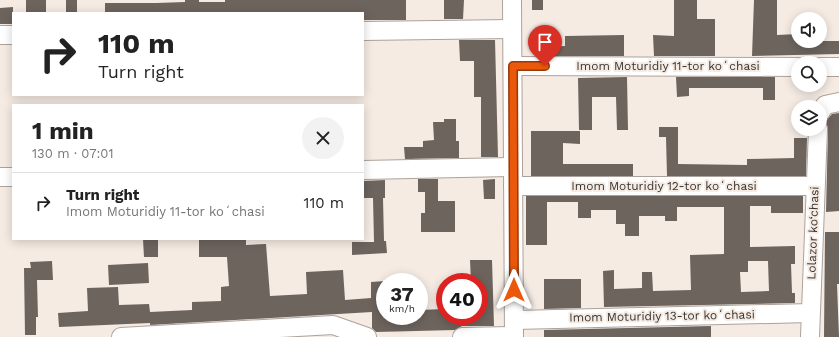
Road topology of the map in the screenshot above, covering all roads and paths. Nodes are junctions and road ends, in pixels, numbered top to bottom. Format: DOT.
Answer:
graph roads {
  1 [pos="512,0"];
  2 [pos="512,29"];
  3 [pos="364,31"];
  4 [pos="0,35"];
  5 [pos="12,35"];
  6 [pos="513,66"];
  7 [pos="791,67"];
  8 [pos="827,67"];
  9 [pos="839,67"];
  10 [pos="839,102"];
  11 [pos="827,105"];
  12 [pos="818,136"];
  13 [pos="513,167"];
  14 [pos="364,170"];
  15 [pos="0,177"];
  16 [pos="12,177"];
  17 [pos="514,186"];
  18 [pos="815,186"];
  19 [pos="810,313"];
  20 [pos="514,331"];
  21 [pos="121,337"];
  22 [pos="367,337"];
  23 [pos="462,337"];
  24 [pos="810,337"];
  1 -- 2 [label="street"];
  2 -- 3 [label="street"];
  2 -- 6 [label="street"];
  4 -- 5 [label="street"];
  6 -- 7 [label="street, Imom Moturidiy 11-tor koʻchasi"];
  6 -- 13 [label="street"];
  8 -- 9 [label="street"];
  10 -- 11 [label="street"];
  12 -- 18 [label="street, Lolazor ko‘chasi"];
  13 -- 14 [label="street"];
  13 -- 17 [label="street"];
  15 -- 16 [label="street"];
  17 -- 18 [label="street, Imom Moturidiy 12-tor koʻchasi"];
  17 -- 20 [label="street"];
  18 -- 19 [label="street, Lolazor ko‘chasi"];
  19 -- 20 [label="street, Imom Moturidiy 13-tor koʻchasi"];
  19 -- 24 [label="street, Lolazor ko‘chasi"];
  20 -- 23 [label="street, Imom Moturidiy 13-tor koʻchasi"];
  21 -- 22 [label="street"];
}
